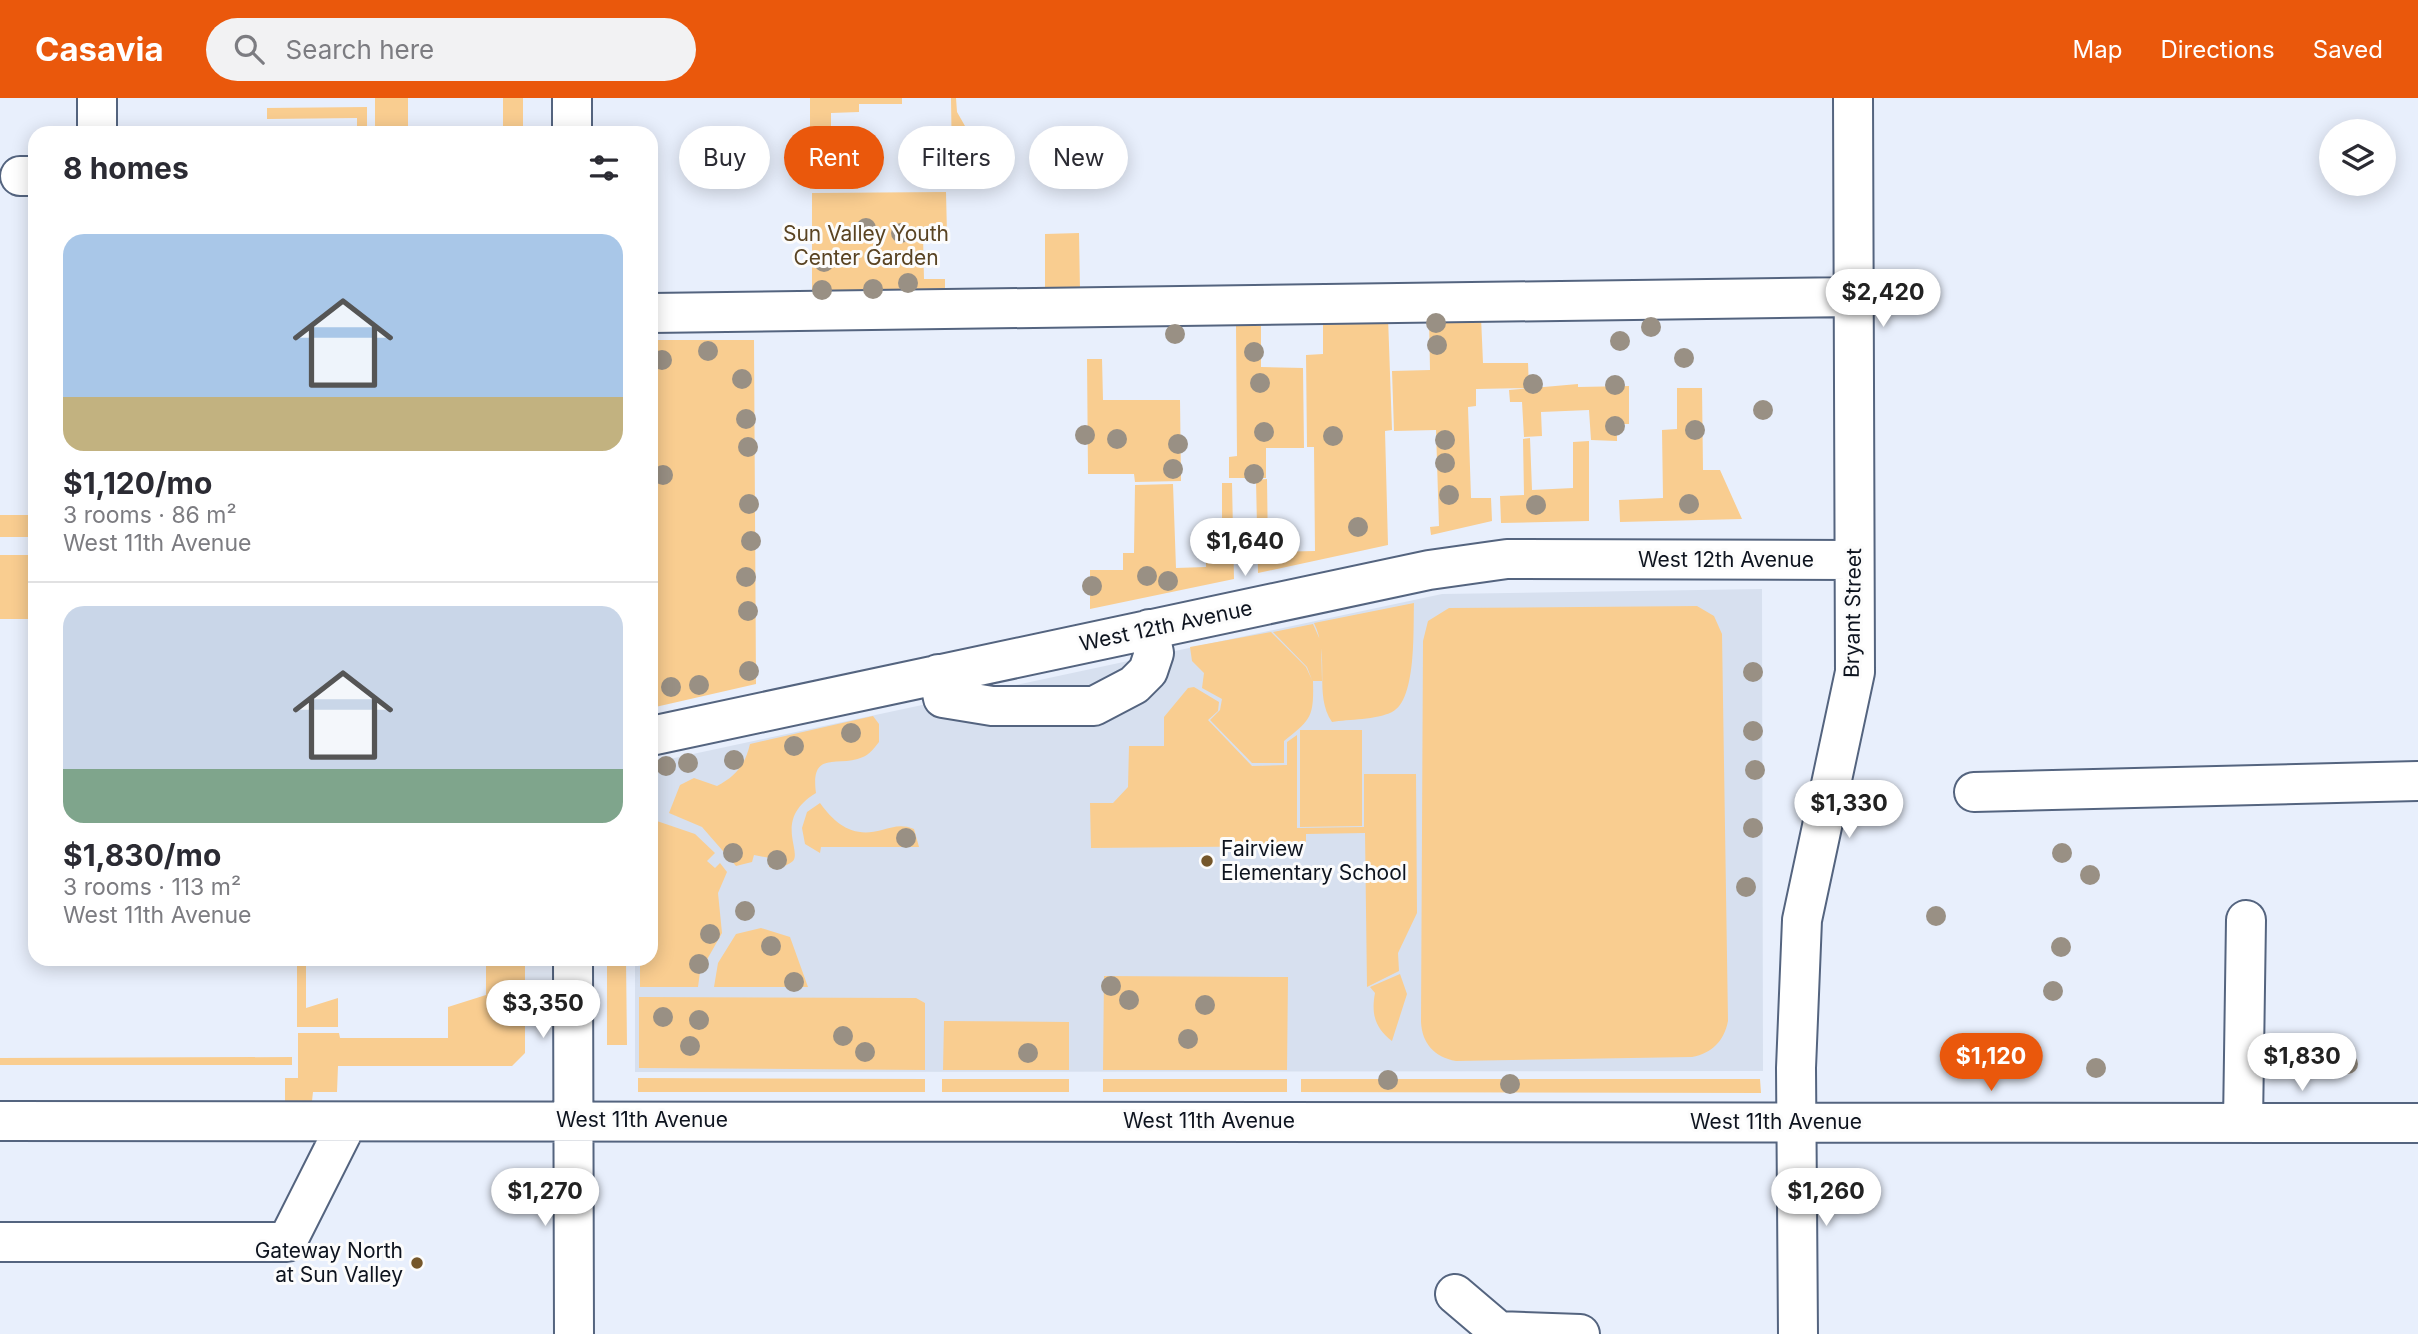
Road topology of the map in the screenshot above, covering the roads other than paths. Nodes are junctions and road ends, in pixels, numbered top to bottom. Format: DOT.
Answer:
graph roads {
  1 [pos="97,98"];
  2 [pos="572,98"];
  3 [pos="1853,98"];
  4 [pos="97,126"];
  5 [pos="572,126"];
  6 [pos="1853,297"];
  7 [pos="658,313"];
  8 [pos="1854,561"];
  9 [pos="1149,629"];
  10 [pos="939,674"];
  11 [pos="658,734"];
  12 [pos="2418,781"];
  13 [pos="1973,792"];
  14 [pos="2246,920"];
  15 [pos="573,966"];
  16 [pos="0,1121"];
  17 [pos="573,1121"];
  18 [pos="1796,1122"];
  19 [pos="348,1123"];
  20 [pos="2243,1123"];
  21 [pos="2418,1123"];
  22 [pos="0,1242"];
  23 [pos="1455,1294"];
  24 [pos="1500,1332"];
  25 [pos="574,1334"];
  26 [pos="1580,1334"];
  27 [pos="1798,1334"];
  1 -- 4 [label="street"];
  2 -- 5 [label="street"];
  3 -- 6 [label="street, Bryant Street"];
  6 -- 7 [label="street"];
  6 -- 8 [label="street, Bryant Street"];
  8 -- 9 [label="street, West 12th Avenue"];
  8 -- 18 [label="street, Bryant Street"];
  9 -- 10 [label="street, West 12th Avenue"];
  9 -- 10 [label="street"];
  10 -- 11 [label="street, West 12th Avenue"];
  12 -- 13 [label="street"];
  14 -- 20 [label="street"];
  15 -- 17 [label="street"];
  16 -- 19 [label="street, West 11th Avenue"];
  17 -- 18 [label="street, West 11th Avenue"];
  17 -- 19 [label="street, West 11th Avenue"];
  17 -- 25 [label="street"];
  18 -- 20 [label="street, West 11th Avenue"];
  18 -- 27 [label="street, Bryant Street"];
  19 -- 22 [label="street"];
  20 -- 21 [label="street, West 11th Avenue"];
  23 -- 24 [label="street"];
  24 -- 26 [label="street"];
}
